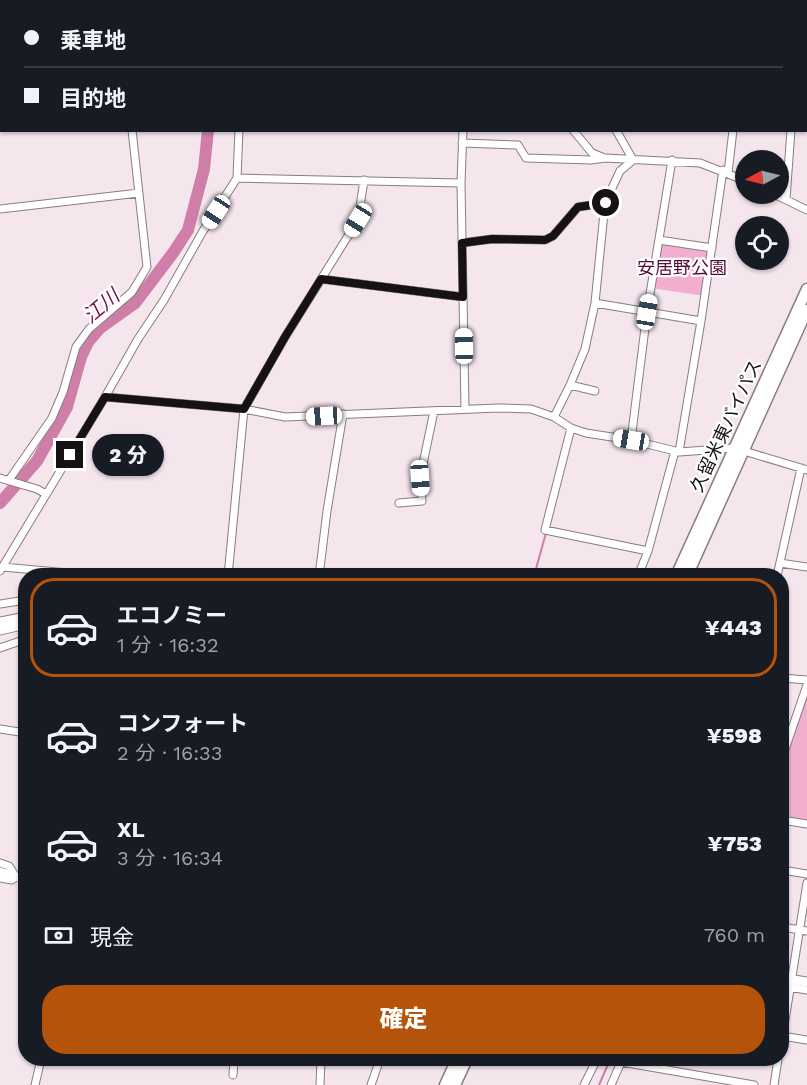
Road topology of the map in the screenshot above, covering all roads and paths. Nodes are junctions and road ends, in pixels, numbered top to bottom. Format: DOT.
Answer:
graph roads {
  1 [pos="132,132"];
  2 [pos="239,132"];
  3 [pos="463,132"];
  4 [pos="575,132"];
  5 [pos="617,132"];
  6 [pos="733,132"];
  7 [pos="791,132"];
  8 [pos="462,143"];
  9 [pos="605,158"];
  10 [pos="789,158"];
  11 [pos="633,160"];
  12 [pos="672,160"];
  13 [pos="725,171"];
  14 [pos="735,176"];
  15 [pos="237,178"];
  16 [pos="364,180"];
  17 [pos="461,183"];
  18 [pos="139,193"];
  19 [pos="789,201"];
  20 [pos="605,203"];
  21 [pos="0,209"];
  22 [pos="807,210"];
  23 [pos="659,240"];
  24 [pos="462,243"];
  25 [pos="712,248"];
  26 [pos="321,279"];
  27 [pos="807,289"];
  28 [pos="463,297"];
  29 [pos="595,303"];
  30 [pos="807,311"];
  31 [pos="647,312"];
  32 [pos="701,321"];
  33 [pos="570,385"];
  34 [pos="595,391"];
  35 [pos="105,397"];
  36 [pos="244,409"];
  37 [pos="465,409"];
  38 [pos="434,411"];
  39 [pos="343,414"];
  40 [pos="554,417"];
  41 [pos="571,428"];
  42 [pos="631,440"];
  43 [pos="739,450"];
  44 [pos="677,451"];
  45 [pos="804,469"];
  46 [pos="0,478"];
  47 [pos="9,480"];
  48 [pos="46,494"];
  49 [pos="399,503"];
  50 [pos="648,551"];
  51 [pos="780,563"];
  52 [pos="807,567"];
  53 [pos="229,568"];
  54 [pos="320,568"];
  55 [pos="641,568"];
  56 [pos="680,568"];
  57 [pos="690,568"];
  58 [pos="779,568"];
  59 [pos="1,569"];
  60 [pos="18,570"];
  61 [pos="18,601"];
  62 [pos="0,604"];
  63 [pos="18,619"];
  64 [pos="0,622"];
  65 [pos="18,626"];
  66 [pos="0,630"];
  67 [pos="18,642"];
  68 [pos="0,648"];
  69 [pos="789,679"];
  70 [pos="807,680"];
  71 [pos="807,686"];
  72 [pos="0,729"];
  73 [pos="18,732"];
  74 [pos="789,738"];
  75 [pos="789,821"];
  76 [pos="807,824"];
  77 [pos="0,863"];
  78 [pos="0,871"];
  79 [pos="789,871"];
  80 [pos="807,873"];
  81 [pos="16,877"];
  82 [pos="0,878"];
  83 [pos="807,883"];
  84 [pos="803,930"];
  85 [pos="789,976"];
  86 [pos="789,982"];
  87 [pos="807,982"];
  88 [pos="789,983"];
  89 [pos="807,990"];
  90 [pos="789,1038"];
  91 [pos="807,1040"];
  92 [pos="39,1066"];
  93 [pos="234,1066"];
  94 [pos="321,1066"];
  95 [pos="378,1066"];
  96 [pos="454,1066"];
  97 [pos="464,1066"];
  98 [pos="594,1066"];
  99 [pos="620,1066"];
  100 [pos="650,1066"];
  101 [pos="777,1066"];
  102 [pos="233,1075"];
  103 [pos="35,1085"];
  104 [pos="320,1085"];
  105 [pos="371,1085"];
  106 [pos="445,1085"];
  107 [pos="455,1085"];
  108 [pos="584,1085"];
  109 [pos="611,1085"];
  110 [pos="754,1085"];
  111 [pos="774,1085"];
  1 -- 18 [label="street"];
  2 -- 15 [label="street"];
  3 -- 8 [label="street"];
  4 -- 9 [label="street"];
  5 -- 11 [label="street"];
  6 -- 13 [label="street"];
  7 -- 10 [label="street"];
  8 -- 9 [label="street"];
  8 -- 17 [label="street"];
  9 -- 11 [label="street"];
  11 -- 12 [label="street"];
  11 -- 20 [label="street"];
  12 -- 13 [label="street"];
  12 -- 23 [label="street"];
  13 -- 14 [label="street"];
  13 -- 25 [label="street"];
  15 -- 16 [label="street"];
  15 -- 35 [label="street"];
  16 -- 17 [label="street"];
  16 -- 26 [label="street"];
  17 -- 24 [label="street"];
  18 -- 21 [label="street"];
  18 -- 47 [label="street"];
  19 -- 22 [label="street"];
  20 -- 24 [label="street"];
  20 -- 29 [label="street"];
  23 -- 25 [label="street"];
  23 -- 31 [label="street"];
  24 -- 28 [label="street"];
  25 -- 32 [label="street"];
  26 -- 28 [label="street"];
  26 -- 36 [label="street"];
  27 -- 43 [label="highway, 久留米東バイパス"];
  28 -- 37 [label="street"];
  29 -- 31 [label="street"];
  29 -- 33 [label="street"];
  30 -- 43 [label="highway, 久留米東バイパス"];
  31 -- 32 [label="street"];
  31 -- 42 [label="street"];
  32 -- 44 [label="street"];
  33 -- 34 [label="street"];
  33 -- 40 [label="street"];
  35 -- 36 [label="street"];
  35 -- 48 [label="street"];
  36 -- 39 [label="street"];
  36 -- 53 [label="street"];
  37 -- 38 [label="street"];
  37 -- 40 [label="street"];
  38 -- 39 [label="street"];
  38 -- 49 [label="street"];
  39 -- 54 [label="street"];
  40 -- 41 [label="street"];
  41 -- 42 [label="street"];
  41 -- 50 [label="street"];
  42 -- 44 [label="street"];
  43 -- 44 [label="street"];
  43 -- 45 [label="street"];
  43 -- 56 [label="highway, 久留米東バイパス"];
  43 -- 57 [label="highway, 久留米東バイパス"];
  44 -- 50 [label="street"];
  45 -- 51 [label="street"];
  46 -- 47 [label="street"];
  47 -- 48 [label="street"];
  48 -- 59 [label="street"];
  50 -- 55 [label="street"];
  51 -- 52 [label="street"];
  51 -- 58 [label="street"];
  59 -- 60 [label="street"];
  61 -- 62 [label="street"];
  63 -- 64 [label="main road"];
  65 -- 66 [label="main road"];
  67 -- 68 [label="street"];
  69 -- 70 [label="street"];
  71 -- 74 [label="street"];
  72 -- 73 [label="street"];
  75 -- 76 [label="street"];
  77 -- 81 [label="street"];
  78 -- 81 [label="street"];
  79 -- 80 [label="street"];
  81 -- 82 [label="street"];
  83 -- 84 [label="street"];
  84 -- 85 [label="street"];
  86 -- 87 [label="main road"];
  88 -- 89 [label="street"];
  90 -- 91 [label="street"];
  92 -- 103 [label="street"];
  93 -- 102 [label="street"];
  94 -- 104 [label="street"];
  95 -- 105 [label="street"];
  96 -- 106 [label="highway"];
  97 -- 107 [label="highway"];
  98 -- 108 [label="street"];
  99 -- 109 [label="street"];
  100 -- 110 [label="street"];
  101 -- 111 [label="street"];
}
